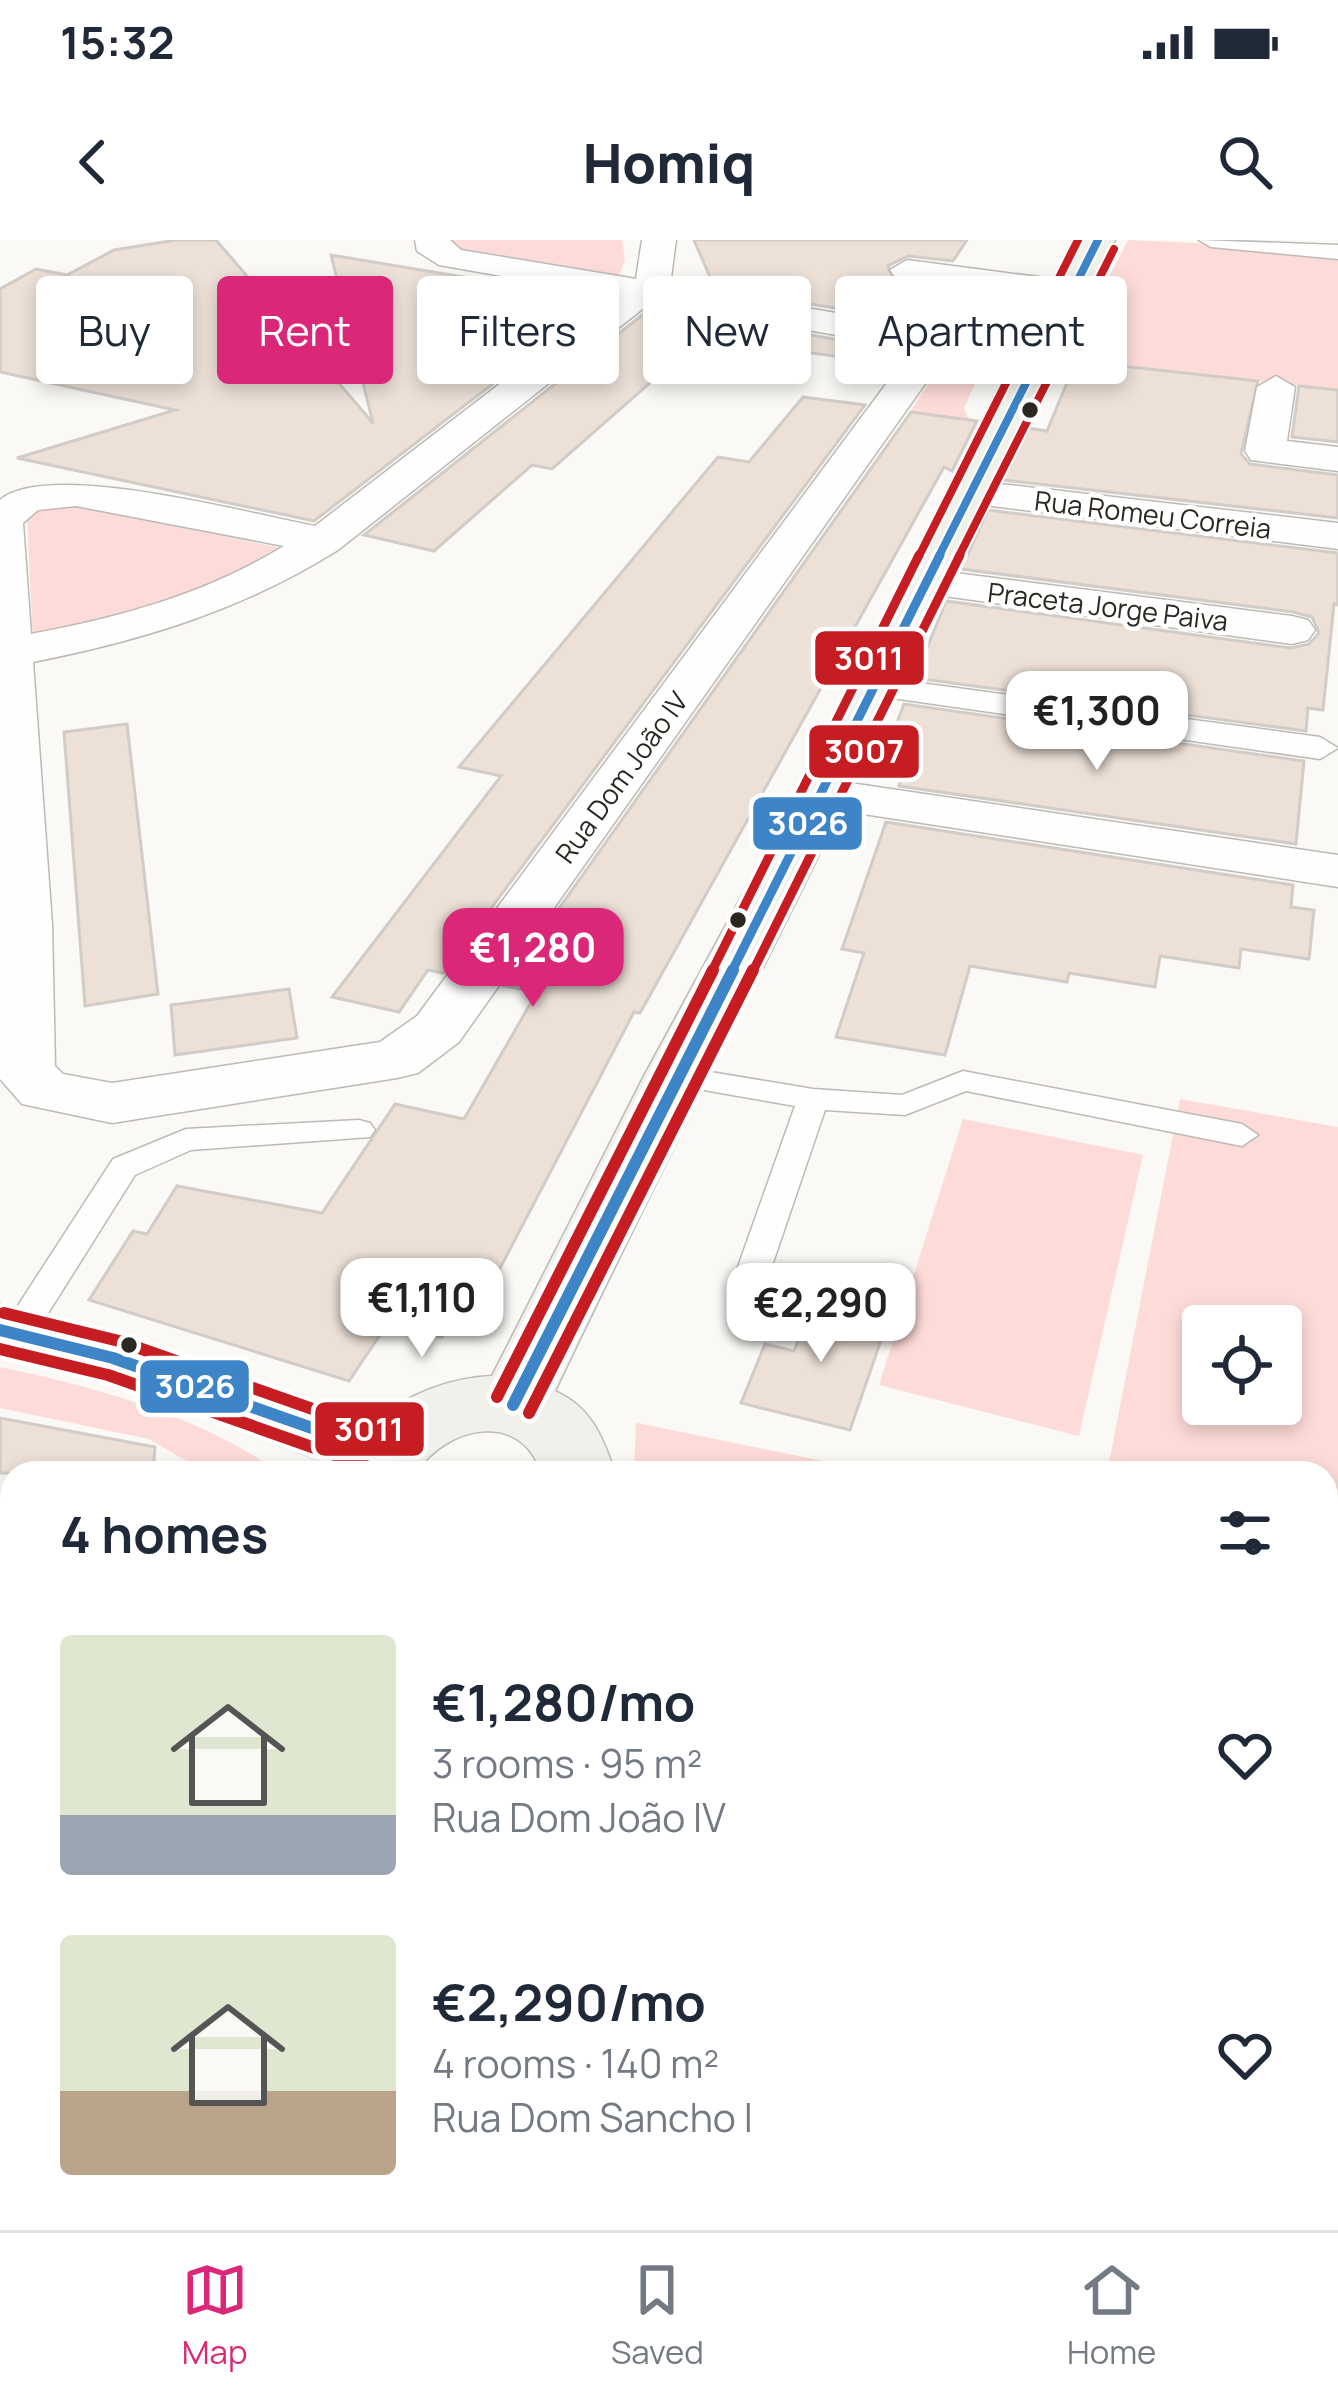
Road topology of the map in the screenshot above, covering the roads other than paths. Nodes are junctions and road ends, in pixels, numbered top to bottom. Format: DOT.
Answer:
graph roads {
  1 [pos="433,240"];
  2 [pos="659,240"];
  3 [pos="1098,240"];
  4 [pos="1211,240"];
  5 [pos="1338,252"];
  6 [pos="907,270"];
  7 [pos="658,276"];
  8 [pos="951,276"];
  9 [pos="1079,276"];
  10 [pos="643,292"];
  11 [pos="906,384"];
  12 [pos="1023,384"];
  13 [pos="1276,387"];
  14 [pos="1338,459"];
  15 [pos="967,492"];
  16 [pos="1338,536"];
  17 [pos="323,541"];
  18 [pos="924,582"];
  19 [pos="1292,630"];
  20 [pos="3,654"];
  21 [pos="876,687"];
  22 [pos="1320,748"];
  23 [pos="823,794"];
  24 [pos="1338,871"];
  25 [pos="12,925"];
  26 [pos="674,1076"];
  27 [pos="813,1099"];
  28 [pos="359,1130"];
  29 [pos="1242,1135"];
  30 [pos="746,1292"];
  31 [pos="9,1332"];
  32 [pos="513,1406"];
  33 [pos="374,1461"];
  34 [pos="384,1461"];
  35 [pos="573,1461"];
  1 -- 10 [label="street"];
  2 -- 7 [label="street"];
  3 -- 9 [label="main road"];
  4 -- 5 [label="street"];
  6 -- 8 [label="street"];
  10 -- 17 [label="street"];
  11 -- 25 [label="street, Rua Dom João IV"];
  12 -- 15 [label="main road"];
  13 -- 14 [label="street"];
  15 -- 16 [label="street, Rua Romeu Correia"];
  15 -- 18 [label="main road"];
  17 -- 20 [label="street"];
  17 -- 20 [label="street"];
  18 -- 19 [label="street, Praceta Jorge Paiva"];
  18 -- 21 [label="main road"];
  20 -- 25 [label="street"];
  21 -- 22 [label="street"];
  21 -- 23 [label="main road"];
  23 -- 24 [label="street"];
  23 -- 26 [label="main road"];
  26 -- 27 [label="lane"];
  26 -- 32 [label="main road"];
  27 -- 29 [label="lane"];
  27 -- 30 [label="lane"];
  28 -- 31 [label="lane"];
  31 -- 33 [label="main road"];
  32 -- 34 [label="main road"];
  32 -- 35 [label="main road"];
}
